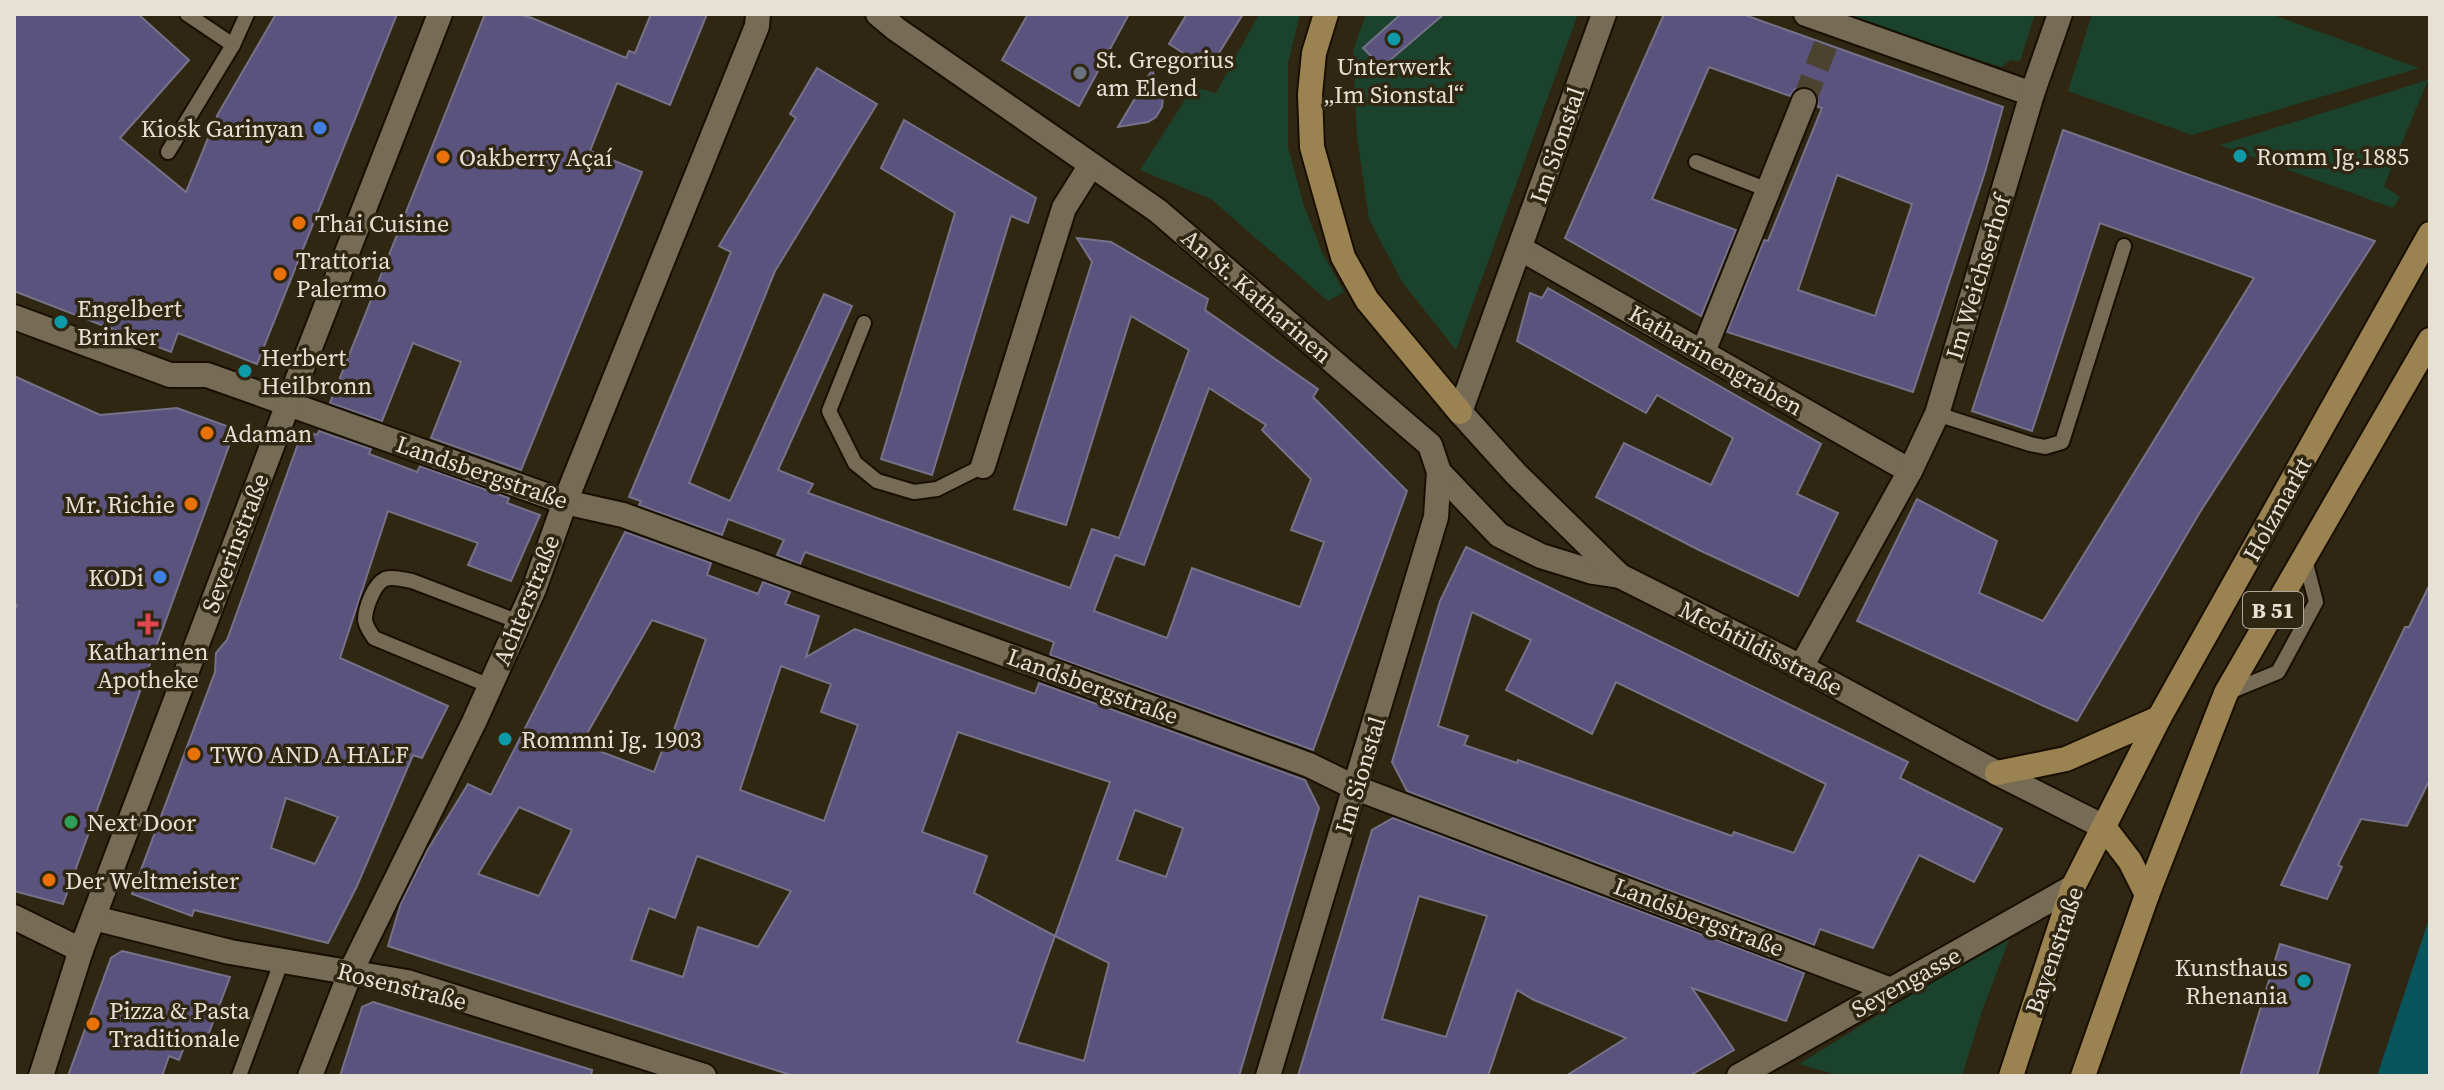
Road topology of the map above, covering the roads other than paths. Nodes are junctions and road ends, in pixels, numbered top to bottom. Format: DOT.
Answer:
graph roads {
  1 [pos="187,14"];
  2 [pos="247,14"];
  3 [pos="440,14"];
  4 [pos="878,14"];
  5 [pos="1326,14"];
  6 [pos="1604,14"];
  7 [pos="1806,14"];
  8 [pos="2060,14"];
  9 [pos="763,18"];
  10 [pos="233,45"];
  11 [pos="2032,94"];
  12 [pos="1804,101"];
  13 [pos="168,152"];
  14 [pos="1696,162"];
  15 [pos="1091,165"];
  16 [pos="1768,190"];
  17 [pos="2430,234"];
  18 [pos="2124,246"];
  19 [pos="1521,249"];
  20 [pos="14,317"];
  21 [pos="864,323"];
  22 [pos="2430,340"];
  23 [pos="1703,352"];
  24 [pos="288,404"];
  25 [pos="1460,412"];
  26 [pos="1937,414"];
  27 [pos="983,466"];
  28 [pos="1910,471"];
  29 [pos="1439,472"];
  30 [pos="565,502"];
  31 [pos="2304,555"];
  32 [pos="1620,576"];
  33 [pos="519,622"];
  34 [pos="1801,667"];
  35 [pos="490,686"];
  36 [pos="2226,693"];
  37 [pos="2159,718"];
  38 [pos="1997,773"];
  39 [pos="1356,788"];
  40 [pos="2104,827"];
  41 [pos="2073,887"];
  42 [pos="2147,895"];
  43 [pos="14,917"];
  44 [pos="94,918"];
  45 [pos="81,950"];
  46 [pos="282,960"];
  47 [pos="351,971"];
  48 [pos="1891,990"];
  49 [pos="41,1076"];
  50 [pos="239,1076"];
  51 [pos="310,1076"];
  52 [pos="704,1076"];
  53 [pos="1268,1076"];
  54 [pos="1739,1076"];
  55 [pos="2011,1076"];
  56 [pos="2083,1076"];
  1 -- 10 [label="lane"];
  2 -- 10 [label="lane"];
  3 -- 24 [label="street, Severinstraße"];
  4 -- 15 [label="street, An St. Katharinen"];
  5 -- 25 [label="main road"];
  6 -- 19 [label="street, Im Sionstal"];
  7 -- 11 [label="street"];
  8 -- 11 [label="street, Im Weichserhof"];
  9 -- 30 [label="street, Achterstraße"];
  10 -- 13 [label="lane"];
  11 -- 26 [label="street, Im Weichserhof"];
  12 -- 16 [label="street"];
  14 -- 16 [label="lane"];
  15 -- 27 [label="street"];
  15 -- 29 [label="street, An St. Katharinen"];
  16 -- 23 [label="street"];
  17 -- 37 [label="main road, Holzmarkt / B 51"];
  18 -- 26 [label="lane"];
  19 -- 23 [label="street, Katharinengraben"];
  19 -- 25 [label="street, Im Sionstal"];
  20 -- 24 [label="street, Landsbergstraße"];
  21 -- 27 [label="lane"];
  22 -- 31 [label="main road, Holzmarkt / B 51"];
  23 -- 28 [label="street, Katharinengraben"];
  24 -- 30 [label="street, Landsbergstraße"];
  24 -- 44 [label="street, Severinstraße"];
  25 -- 32 [label="street, Mechtildisstraße"];
  26 -- 28 [label="street, Im Weichserhof"];
  28 -- 34 [label="street, Im Weichserhof"];
  29 -- 32 [label="street, An St. Katharinen"];
  29 -- 39 [label="street, Im Sionstal"];
  30 -- 33 [label="street, Achterstraße"];
  30 -- 39 [label="street, Landsbergstraße"];
  31 -- 36 [label="main road, Holzmarkt / B 51"];
  31 -- 36 [label="lane"];
  32 -- 34 [label="street, Mechtildisstraße"];
  33 -- 35 [label="street, Achterstraße"];
  33 -- 35 [label="lane"];
  34 -- 38 [label="street, Mechtildisstraße"];
  35 -- 47 [label="street, Achterstraße"];
  36 -- 42 [label="main road, Holzmarkt / B 51"];
  37 -- 38 [label="main road"];
  37 -- 40 [label="main road, Holzmarkt / B 51"];
  38 -- 40 [label="street, Mechtildisstraße"];
  39 -- 48 [label="street, Landsbergstraße"];
  39 -- 53 [label="street, Im Sionstal"];
  40 -- 41 [label="main road, Bayenstraße / B 51"];
  40 -- 42 [label="main road"];
  41 -- 48 [label="street, Seyengasse"];
  41 -- 55 [label="main road, Bayenstraße / B 51"];
  42 -- 56 [label="main road, B 51"];
  43 -- 45 [label="street"];
  44 -- 45 [label="street, Severinstraße"];
  44 -- 46 [label="street, Rosenstraße"];
  45 -- 49 [label="street, Severinstraße"];
  46 -- 47 [label="street, Rosenstraße"];
  46 -- 50 [label="lane"];
  47 -- 51 [label="street, Achterstraße"];
  47 -- 52 [label="street, Rosenstraße"];
  48 -- 54 [label="street, Seyengasse"];
}
